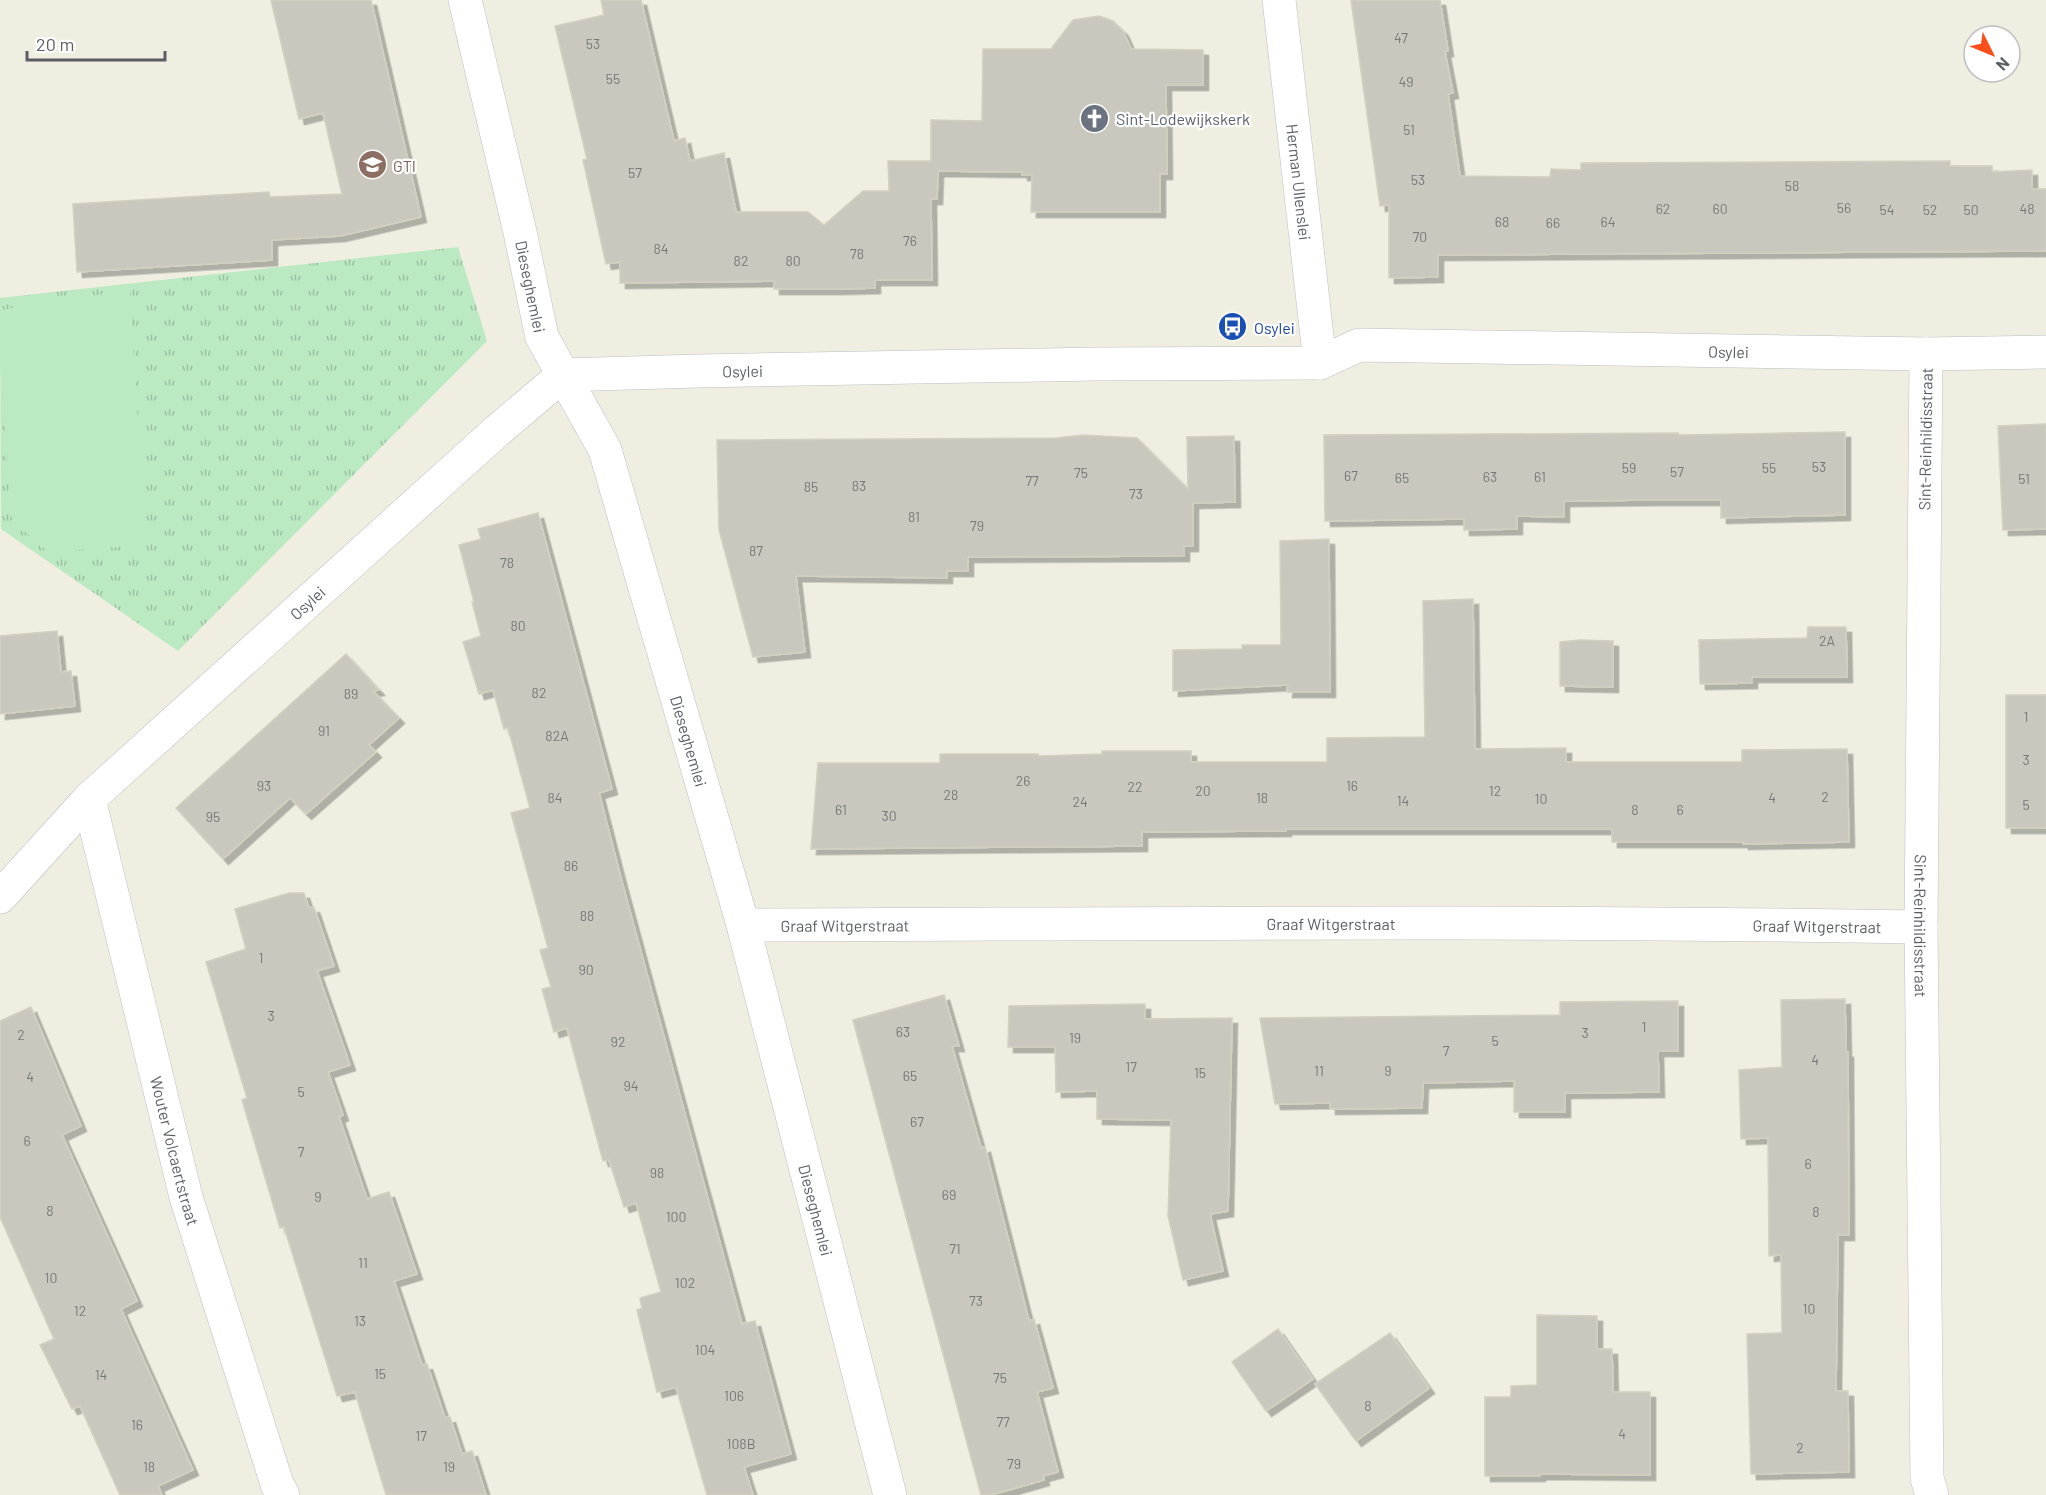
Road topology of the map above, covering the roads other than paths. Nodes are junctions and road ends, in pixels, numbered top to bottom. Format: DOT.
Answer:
graph roads {
  1 [pos="465,0"];
  2 [pos="1279,0"];
  3 [pos="2046,352"];
  4 [pos="1926,354"];
  5 [pos="1320,363"];
  6 [pos="563,375"];
  7 [pos="89,799"];
  8 [pos="0,897"];
  9 [pos="742,925"];
  10 [pos="1920,927"];
  11 [pos="283,1495"];
  12 [pos="890,1495"];
  13 [pos="1932,1495"];
  1 -- 6 [label="street, Dieseghemlei"];
  2 -- 5 [label="street, Herman Ullenslei"];
  3 -- 4 [label="street, Osylei"];
  4 -- 5 [label="street, Osylei"];
  4 -- 10 [label="street, Sint-Reinhildisstraat"];
  5 -- 6 [label="street, Osylei"];
  6 -- 7 [label="street, Osylei"];
  6 -- 9 [label="street, Dieseghemlei"];
  7 -- 8 [label="street, Osylei"];
  7 -- 11 [label="street, Wouter Volcaertstraat"];
  9 -- 10 [label="street, Graaf Witgerstraat"];
  9 -- 12 [label="street, Dieseghemlei"];
  10 -- 13 [label="street, Sint-Reinhildisstraat"];
}
